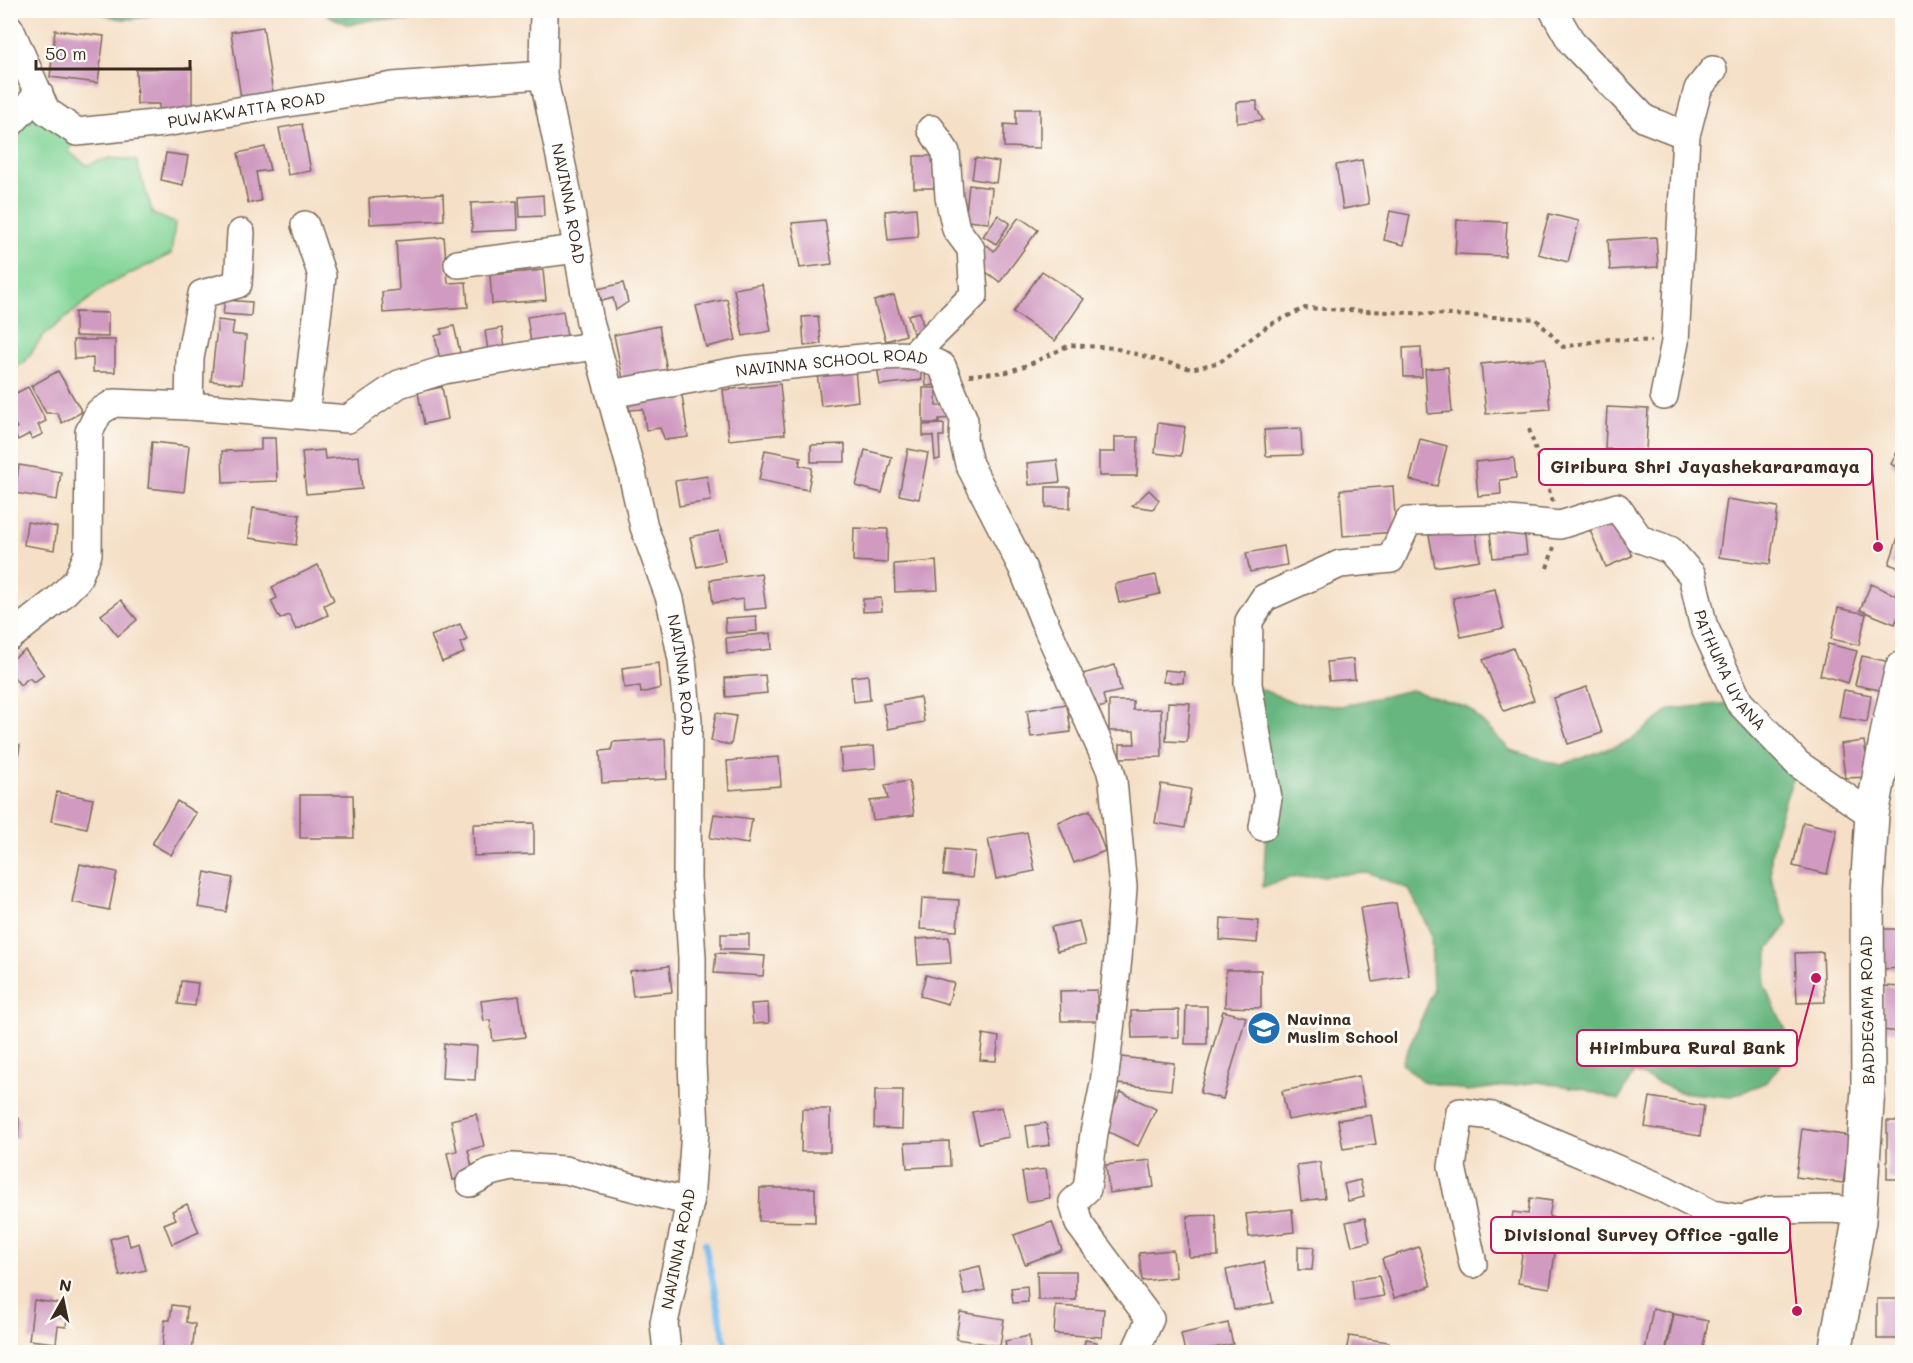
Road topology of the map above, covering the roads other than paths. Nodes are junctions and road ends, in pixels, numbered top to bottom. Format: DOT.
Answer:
graph roads {
  1 [pos="544,10"];
  2 [pos="1553,10"];
  3 [pos="10,29"];
  4 [pos="1713,70"];
  5 [pos="543,75"];
  6 [pos="39,94"];
  7 [pos="10,124"];
  8 [pos="931,129"];
  9 [pos="1686,135"];
  10 [pos="305,225"];
  11 [pos="242,233"];
  12 [pos="577,249"];
  13 [pos="458,264"];
  14 [pos="597,346"];
  15 [pos="912,356"];
  16 [pos="1665,396"];
  17 [pos="611,398"];
  18 [pos="189,406"];
  19 [pos="310,416"];
  20 [pos="10,637"];
  21 [pos="1902,668"];
  22 [pos="1872,815"];
  23 [pos="1263,827"];
  24 [pos="470,1184"];
  25 [pos="690,1202"];
  26 [pos="1860,1212"];
  27 [pos="1473,1264"];
  28 [pos="667,1353"];
  29 [pos="1135,1353"];
  30 [pos="1835,1353"];
  1 -- 5 [label="street, NAVINNA ROAD"];
  2 -- 9 [label="street"];
  3 -- 6 [label="street, PUWAKWATTA ROAD"];
  4 -- 9 [label="street"];
  5 -- 6 [label="street, PUWAKWATTA ROAD"];
  5 -- 12 [label="street, NAVINNA ROAD"];
  6 -- 7 [label="street"];
  8 -- 15 [label="street"];
  9 -- 16 [label="street"];
  10 -- 19 [label="street"];
  11 -- 18 [label="street"];
  12 -- 13 [label="street"];
  12 -- 14 [label="street, NAVINNA ROAD"];
  14 -- 17 [label="street, NAVINNA ROAD"];
  14 -- 19 [label="street"];
  15 -- 17 [label="street, NAVINNA SCHOOL ROAD"];
  15 -- 29 [label="street, NAVINNA SCHOOL ROAD"];
  17 -- 25 [label="street, NAVINNA ROAD"];
  18 -- 19 [label="street"];
  18 -- 20 [label="street"];
  21 -- 22 [label="main road, BADDEGAMA ROAD"];
  22 -- 23 [label="street, PATHUMA UYANA"];
  22 -- 26 [label="main road, BADDEGAMA ROAD"];
  24 -- 25 [label="street"];
  25 -- 28 [label="street, NAVINNA ROAD"];
  26 -- 27 [label="street"];
  26 -- 30 [label="main road, BADDEGAMA ROAD"];
}
